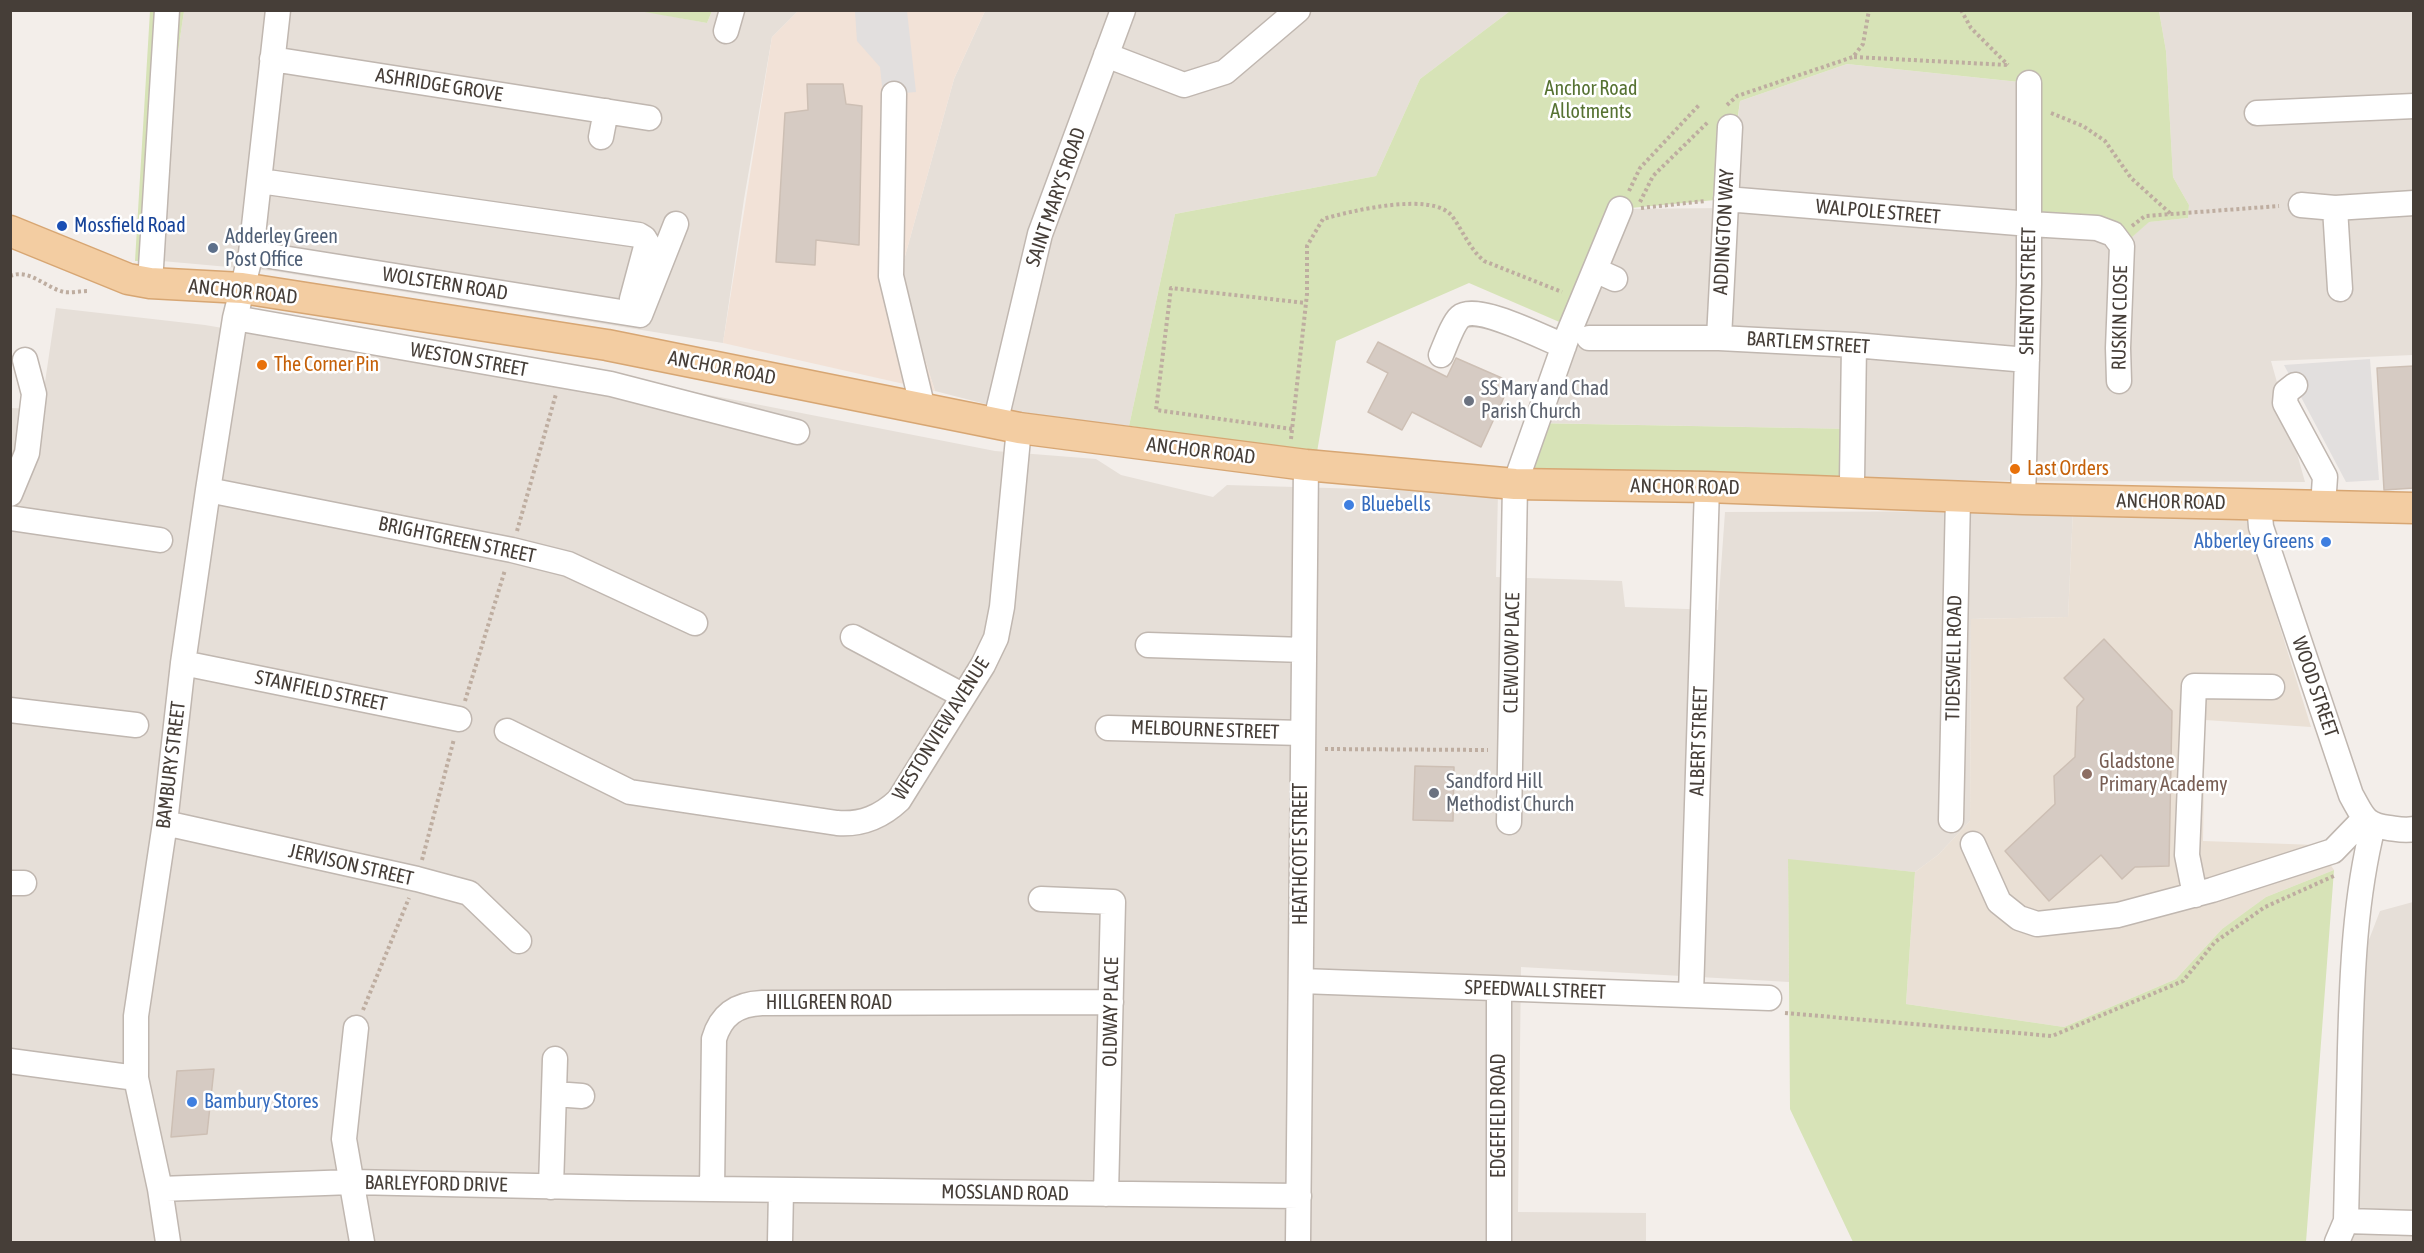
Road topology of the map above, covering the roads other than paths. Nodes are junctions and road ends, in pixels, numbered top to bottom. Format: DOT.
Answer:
graph roads {
  1 [pos="167,10"];
  2 [pos="278,10"];
  3 [pos="1123,10"];
  4 [pos="1298,10"];
  5 [pos="1106,55"];
  6 [pos="272,58"];
  7 [pos="894,94"];
  8 [pos="2029,94"];
  9 [pos="2414,106"];
  10 [pos="606,111"];
  11 [pos="2257,113"];
  12 [pos="649,118"];
  13 [pos="1721,118"];
  14 [pos="601,137"];
  15 [pos="260,181"];
  16 [pos="1726,199"];
  17 [pos="2414,203"];
  18 [pos="2301,205"];
  19 [pos="2335,207"];
  20 [pos="1620,209"];
  21 [pos="676,224"];
  22 [pos="2030,224"];
  23 [pos="10,231"];
  24 [pos="251,253"];
  25 [pos="150,283"];
  26 [pos="242,288"];
  27 [pos="2340,289"];
  28 [pos="634,314"];
  29 [pos="235,318"];
  30 [pos="1589,338"];
  31 [pos="1719,338"];
  32 [pos="1854,345"];
  33 [pos="1564,346"];
  34 [pos="1441,354"];
  35 [pos="25,360"];
  36 [pos="2027,360"];
  37 [pos="2119,381"];
  38 [pos="2295,385"];
  39 [pos="923,409"];
  40 [pos="1007,426"];
  41 [pos="797,432"];
  42 [pos="1297,464"];
  43 [pos="1515,484"];
  44 [pos="1707,487"];
  45 [pos="208,490"];
  46 [pos="1849,493"];
  47 [pos="10,494"];
  48 [pos="1958,497"];
  49 [pos="2023,500"];
  50 [pos="2259,503"];
  51 [pos="2323,506"];
  52 [pos="2414,508"];
  53 [pos="10,518"];
  54 [pos="160,540"];
  55 [pos="695,622"];
  56 [pos="854,638"];
  57 [pos="1148,645"];
  58 [pos="1304,650"];
  59 [pos="183,663"];
  60 [pos="2271,687"];
  61 [pos="962,695"];
  62 [pos="10,710"];
  63 [pos="459,719"];
  64 [pos="136,726"];
  65 [pos="1108,728"];
  66 [pos="507,732"];
  67 [pos="1302,741"];
  68 [pos="1951,820"];
  69 [pos="1509,822"];
  70 [pos="2368,822"];
  71 [pos="165,823"];
  72 [pos="2414,829"];
  73 [pos="1973,844"];
  74 [pos="2195,895"];
  75 [pos="1041,900"];
  76 [pos="519,941"];
  77 [pos="1301,981"];
  78 [pos="1499,989"];
  79 [pos="1690,994"];
  80 [pos="1769,999"];
  81 [pos="1111,1002"];
  82 [pos="356,1028"];
  83 [pos="555,1059"];
  84 [pos="10,1061"];
  85 [pos="136,1078"];
  86 [pos="555,1094"];
  87 [pos="582,1096"];
  88 [pos="352,1182"];
  89 [pos="551,1187"];
  90 [pos="160,1189"];
  91 [pos="712,1189"];
  92 [pos="781,1190"];
  93 [pos="1106,1194"];
  94 [pos="1299,1197"];
  95 [pos="2414,1223"];
  96 [pos="2341,1232"];
  97 [pos="168,1242"];
  98 [pos="362,1242"];
  99 [pos="780,1242"];
  100 [pos="1298,1242"];
  101 [pos="1499,1242"];
  1 -- 25 [label="street"];
  2 -- 6 [label="street, BAMBURY STREET"];
  3 -- 5 [label="street, SAINT MARY'S ROAD"];
  4 -- 5 [label="street"];
  5 -- 40 [label="street, SAINT MARY'S ROAD"];
  6 -- 10 [label="street, ASHRIDGE GROVE"];
  6 -- 15 [label="street, BAMBURY STREET"];
  7 -- 39 [label="street"];
  8 -- 22 [label="street, SHENTON STREET"];
  9 -- 11 [label="street"];
  10 -- 12 [label="street, ASHRIDGE GROVE"];
  10 -- 14 [label="street"];
  13 -- 16 [label="street, ADDINGTON WAY"];
  15 -- 24 [label="street, BAMBURY STREET"];
  15 -- 28 [label="street"];
  16 -- 22 [label="street, WALPOLE STREET"];
  16 -- 31 [label="street, ADDINGTON WAY"];
  17 -- 19 [label="street"];
  18 -- 19 [label="street"];
  19 -- 27 [label="street"];
  20 -- 33 [label="street, CLEWLOW PLACE"];
  21 -- 28 [label="street"];
  22 -- 36 [label="street, SHENTON STREET"];
  22 -- 37 [label="street, RUSKIN CLOSE"];
  23 -- 25 [label="main road, ANCHOR ROAD"];
  24 -- 26 [label="street, BAMBURY STREET"];
  24 -- 28 [label="street, WOLSTERN ROAD"];
  25 -- 26 [label="main road, ANCHOR ROAD"];
  26 -- 29 [label="street, BAMBURY STREET"];
  26 -- 39 [label="main road, ANCHOR ROAD"];
  29 -- 41 [label="street, WESTON STREET"];
  29 -- 45 [label="street, BAMBURY STREET"];
  30 -- 31 [label="street, BARTLEM STREET"];
  31 -- 32 [label="street, BARTLEM STREET"];
  32 -- 36 [label="street, BARTLEM STREET"];
  32 -- 46 [label="street"];
  33 -- 34 [label="street"];
  33 -- 43 [label="street, CLEWLOW PLACE"];
  35 -- 47 [label="street"];
  36 -- 49 [label="street, SHENTON STREET"];
  38 -- 51 [label="street"];
  39 -- 40 [label="main road, ANCHOR ROAD"];
  40 -- 42 [label="main road, ANCHOR ROAD"];
  40 -- 61 [label="street, WESTONVIEW AVENUE"];
  42 -- 43 [label="main road, ANCHOR ROAD"];
  42 -- 58 [label="street, HEATHCOTE STREET"];
  43 -- 44 [label="main road, ANCHOR ROAD"];
  43 -- 69 [label="street, CLEWLOW PLACE"];
  44 -- 46 [label="main road, ANCHOR ROAD"];
  44 -- 79 [label="street, ALBERT STREET"];
  45 -- 55 [label="street, BRIGHTGREEN STREET"];
  45 -- 59 [label="street, BAMBURY STREET"];
  46 -- 48 [label="main road, ANCHOR ROAD"];
  48 -- 49 [label="main road, ANCHOR ROAD"];
  48 -- 68 [label="street, TIDESWELL ROAD"];
  49 -- 50 [label="main road, ANCHOR ROAD"];
  50 -- 51 [label="main road, ANCHOR ROAD"];
  50 -- 70 [label="street, WOOD STREET"];
  51 -- 52 [label="main road, ANCHOR ROAD"];
  53 -- 54 [label="street"];
  56 -- 61 [label="street"];
  57 -- 58 [label="street"];
  58 -- 67 [label="street, HEATHCOTE STREET"];
  59 -- 63 [label="street, STANFIELD STREET"];
  59 -- 71 [label="street, BAMBURY STREET"];
  60 -- 74 [label="street"];
  61 -- 66 [label="street, WESTONVIEW AVENUE"];
  62 -- 64 [label="street"];
  65 -- 67 [label="street, MELBOURNE STREET"];
  67 -- 77 [label="street, HEATHCOTE STREET"];
  70 -- 72 [label="street"];
  70 -- 74 [label="street"];
  70 -- 96 [label="street"];
  71 -- 76 [label="street, JERVISON STREET"];
  71 -- 85 [label="street, BAMBURY STREET"];
  73 -- 74 [label="street"];
  75 -- 81 [label="street, OLDWAY PLACE"];
  77 -- 78 [label="street, SPEEDWALL STREET"];
  77 -- 94 [label="street, HEATHCOTE STREET"];
  78 -- 79 [label="street, SPEEDWALL STREET"];
  78 -- 101 [label="street, EDGEFIELD ROAD"];
  79 -- 80 [label="street, SPEEDWALL STREET"];
  81 -- 91 [label="street, HILLGREEN ROAD"];
  81 -- 93 [label="street, OLDWAY PLACE"];
  82 -- 88 [label="street"];
  83 -- 86 [label="street"];
  84 -- 85 [label="street"];
  85 -- 90 [label="street, BAMBURY STREET"];
  86 -- 87 [label="street"];
  86 -- 89 [label="street"];
  88 -- 89 [label="street, BARLEYFORD DRIVE"];
  88 -- 90 [label="street, BARLEYFORD DRIVE"];
  88 -- 98 [label="street"];
  89 -- 91 [label="street, BARLEYFORD DRIVE"];
  90 -- 97 [label="street, BAMBURY STREET"];
  91 -- 92 [label="street, MOSSLAND ROAD"];
  92 -- 93 [label="street, MOSSLAND ROAD"];
  92 -- 99 [label="street"];
  93 -- 94 [label="street, MOSSLAND ROAD"];
  94 -- 100 [label="street, HEATHCOTE STREET"];
  95 -- 96 [label="street"];
}
